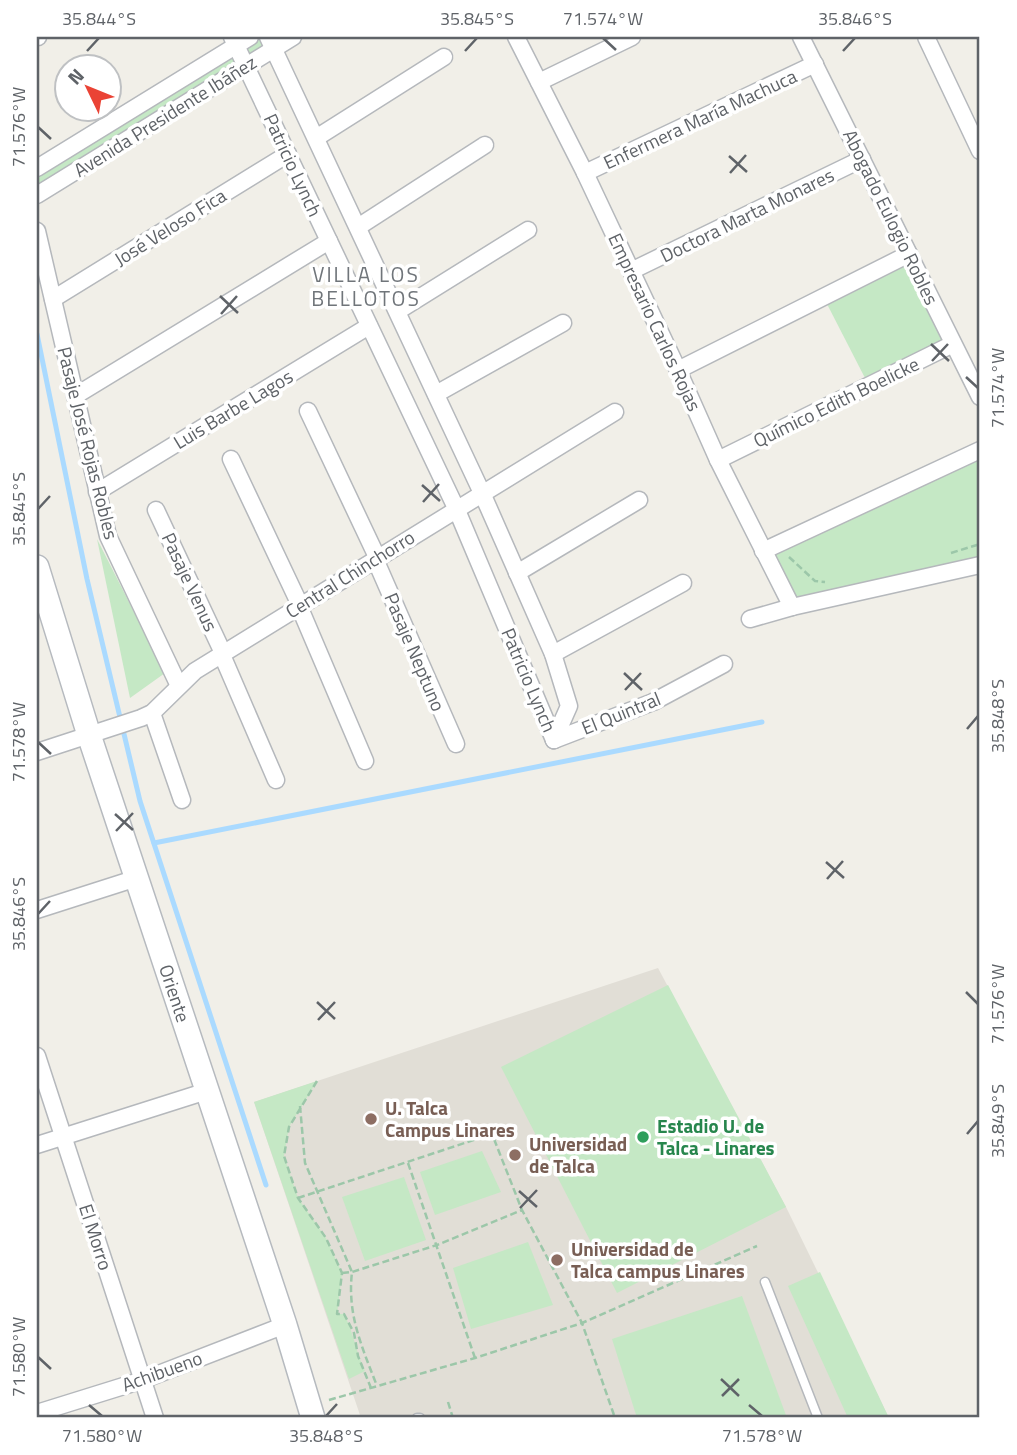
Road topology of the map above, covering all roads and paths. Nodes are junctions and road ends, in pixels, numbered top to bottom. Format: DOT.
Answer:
graph roads {
  1 [pos="293,37"];
  2 [pos="516,37"];
  3 [pos="632,37"];
  4 [pos="801,37"];
  5 [pos="928,37"];
  6 [pos="239,40"];
  7 [pos="271,43"];
  8 [pos="444,57"];
  9 [pos="815,64"];
  10 [pos="246,66"];
  11 [pos="539,82"];
  12 [pos="316,138"];
  13 [pos="485,145"];
  14 [pos="980,151"];
  15 [pos="288,154"];
  16 [pos="862,159"];
  17 [pos="37,168"];
  18 [pos="584,173"];
  19 [pos="37,195"];
  20 [pos="358,227"];
  21 [pos="528,230"];
  22 [pos="37,231"];
  23 [pos="329,241"];
  24 [pos="909,254"];
  25 [pos="631,271"];
  26 [pos="53,299"];
  27 [pos="398,311"];
  28 [pos="563,323"];
  29 [pos="369,326"];
  30 [pos="953,344"];
  31 [pos="678,370"];
  32 [pos="436,394"];
  33 [pos="75,396"];
  34 [pos="980,397"];
  35 [pos="308,411"];
  36 [pos="615,412"];
  37 [pos="980,450"];
  38 [pos="231,459"];
  39 [pos="718,460"];
  40 [pos="97,492"];
  41 [pos="482,492"];
  42 [pos="639,500"];
  43 [pos="456,508"];
  44 [pos="156,510"];
  45 [pos="980,544"];
  46 [pos="770,548"];
  47 [pos="948,554"];
  48 [pos="376,558"];
  49 [pos="980,565"];
  50 [pos="37,567"];
  51 [pos="517,573"];
  52 [pos="683,583"];
  53 [pos="832,583"];
  54 [pos="300,606"];
  55 [pos="792,607"];
  56 [pos="750,619"];
  57 [pos="222,654"];
  58 [pos="553,654"];
  59 [pos="724,664"];
  60 [pos="179,686"];
  61 [pos="146,715"];
  62 [pos="89,735"];
  63 [pos="554,740"];
  64 [pos="456,744"];
  65 [pos="37,752"];
  66 [pos="365,761"];
  67 [pos="276,780"];
  68 [pos="182,800"];
  69 [pos="137,878"];
  70 [pos="37,910"];
  71 [pos="37,1056"];
  72 [pos="317,1081"];
  73 [pos="207,1091"];
  74 [pos="300,1106"];
  75 [pos="62,1137"];
  76 [pos="37,1145"];
  77 [pos="408,1163"];
  78 [pos="317,1193"];
  79 [pos="298,1198"];
  80 [pos="522,1210"];
  81 [pos="437,1245"];
  82 [pos="757,1246"];
  83 [pos="352,1272"];
  84 [pos="342,1273"];
  85 [pos="765,1282"];
  86 [pos="582,1322"];
  87 [pos="285,1325"];
  88 [pos="475,1358"];
  89 [pos="143,1380"];
  90 [pos="377,1387"];
  91 [pos="371,1388"];
  92 [pos="448,1402"];
  93 [pos="311,1412"];
  94 [pos="37,1413"];
  95 [pos="155,1418"];
  96 [pos="453,1418"];
  97 [pos="615,1418"];
  98 [pos="818,1418"];
  1 -- 7 [label="street, Avenida Presidente Ibáñez"];
  2 -- 11 [label="street, Empresario Carlos Rojas"];
  3 -- 11 [label="street"];
  4 -- 9 [label="street, Abogado Eulogio Robles"];
  5 -- 14 [label="street"];
  6 -- 10 [label="street, Patricio Lynch"];
  6 -- 17 [label="street, Avenida Presidente Ibáñez"];
  7 -- 10 [label="street, Avenida Presidente Ibáñez"];
  7 -- 12 [label="street, Patricio Lynch"];
  8 -- 12 [label="street"];
  9 -- 16 [label="street, Abogado Eulogio Robles"];
  9 -- 18 [label="street, Enfermera María Machuca"];
  10 -- 15 [label="street, Patricio Lynch"];
  10 -- 19 [label="street, Avenida Presidente Ibáñez"];
  11 -- 18 [label="street, Empresario Carlos Rojas"];
  12 -- 20 [label="street, Patricio Lynch"];
  13 -- 20 [label="street"];
  15 -- 23 [label="street, Patricio Lynch"];
  15 -- 26 [label="street, José Veloso Fica"];
  16 -- 24 [label="street, Abogado Eulogio Robles"];
  16 -- 25 [label="street, Doctora Marta Monares"];
  18 -- 25 [label="street, Empresario Carlos Rojas"];
  20 -- 27 [label="street, Patricio Lynch"];
  21 -- 27 [label="street"];
  22 -- 26 [label="street, Pasaje José Rojas Robles"];
  23 -- 29 [label="street, Patricio Lynch"];
  23 -- 33 [label="street"];
  24 -- 30 [label="street, Abogado Eulogio Robles"];
  24 -- 31 [label="street"];
  25 -- 31 [label="street, Empresario Carlos Rojas"];
  26 -- 33 [label="street, Pasaje José Rojas Robles"];
  27 -- 32 [label="street, Patricio Lynch"];
  28 -- 32 [label="street"];
  29 -- 40 [label="street, Luis Barbe Lagos"];
  29 -- 43 [label="street, Patricio Lynch"];
  30 -- 34 [label="street, Abogado Eulogio Robles"];
  30 -- 39 [label="street, Químico Edith Boelicke"];
  31 -- 39 [label="street, Empresario Carlos Rojas"];
  32 -- 41 [label="street, Patricio Lynch"];
  33 -- 40 [label="street, Pasaje José Rojas Robles"];
  35 -- 48 [label="street, Pasaje Neptuno"];
  36 -- 41 [label="street, Central Chinchorro"];
  37 -- 46 [label="street"];
  38 -- 54 [label="street"];
  39 -- 46 [label="street, Empresario Carlos Rojas"];
  40 -- 60 [label="street, Pasaje José Rojas Robles"];
  41 -- 43 [label="street, Central Chinchorro"];
  41 -- 51 [label="street, Patricio Lynch"];
  42 -- 51 [label="street"];
  43 -- 48 [label="street, Central Chinchorro"];
  43 -- 63 [label="street, Patricio Lynch"];
  44 -- 57 [label="street, Pasaje Venus"];
  45 -- 47 [label="path"];
  46 -- 53 [label="path"];
  46 -- 55 [label="street, Empresario Carlos Rojas"];
  48 -- 54 [label="street, Central Chinchorro"];
  48 -- 64 [label="street, Pasaje Neptuno"];
  49 -- 55 [label="street"];
  50 -- 62 [label="street, Oriente"];
  51 -- 58 [label="street, Patricio Lynch"];
  52 -- 58 [label="street"];
  54 -- 57 [label="street, Central Chinchorro"];
  54 -- 66 [label="street"];
  55 -- 56 [label="street"];
  57 -- 60 [label="street, Central Chinchorro"];
  57 -- 67 [label="street, Pasaje Venus"];
  58 -- 63 [label="street, Patricio Lynch"];
  59 -- 63 [label="street, El Quintral"];
  60 -- 61 [label="street, Central Chinchorro"];
  61 -- 62 [label="street, Central Chinchorro"];
  61 -- 68 [label="street"];
  62 -- 65 [label="street, Central Chinchorro"];
  62 -- 69 [label="street, Oriente"];
  69 -- 70 [label="street"];
  69 -- 73 [label="street, Oriente"];
  71 -- 75 [label="street, El Morro"];
  72 -- 74 [label="path"];
  73 -- 75 [label="street"];
  73 -- 87 [label="street, Oriente"];
  74 -- 78 [label="path"];
  74 -- 79 [label="path"];
  75 -- 76 [label="street"];
  75 -- 89 [label="street, El Morro"];
  77 -- 78 [label="path"];
  77 -- 80 [label="path"];
  77 -- 81 [label="path"];
  78 -- 79 [label="path"];
  78 -- 83 [label="path"];
  79 -- 84 [label="path"];
  80 -- 81 [label="path"];
  80 -- 86 [label="path"];
  81 -- 83 [label="path"];
  81 -- 88 [label="path"];
  82 -- 86 [label="path"];
  83 -- 84 [label="path"];
  83 -- 90 [label="path"];
  84 -- 91 [label="path"];
  85 -- 98 [label="lane"];
  86 -- 88 [label="path"];
  86 -- 97 [label="path"];
  87 -- 89 [label="street, Achibueno"];
  87 -- 93 [label="street, Oriente"];
  88 -- 90 [label="path"];
  89 -- 94 [label="street, Achibueno"];
  89 -- 95 [label="street, El Morro"];
  90 -- 91 [label="path"];
  91 -- 93 [label="path"];
  92 -- 96 [label="path"];
}
